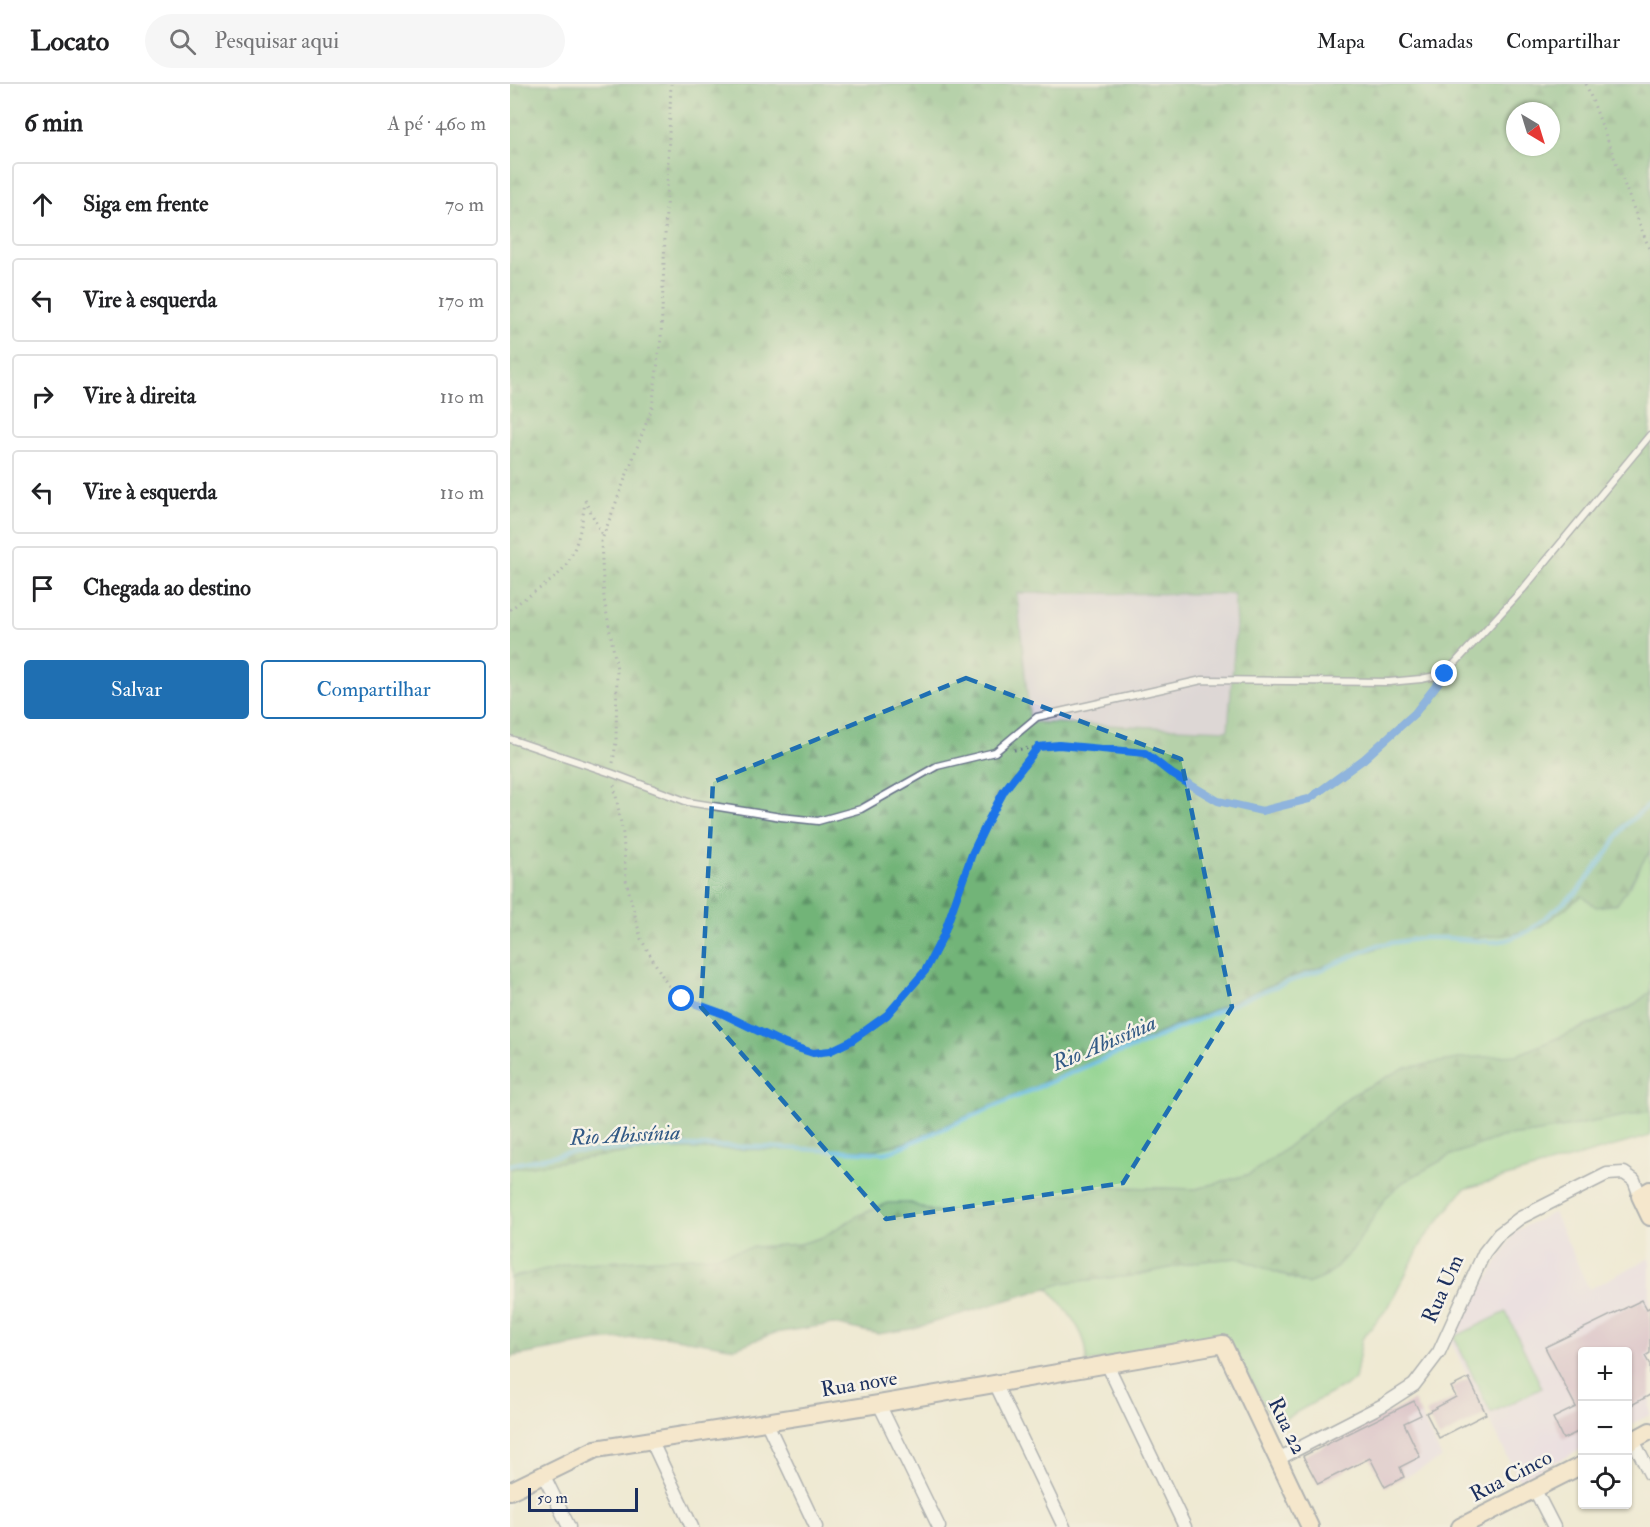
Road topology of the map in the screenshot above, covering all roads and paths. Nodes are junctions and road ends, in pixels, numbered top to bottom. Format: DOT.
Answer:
graph roads {
  1 [pos="671,84"];
  2 [pos="1586,84"];
  3 [pos="1650,251"];
  4 [pos="1650,435"];
  5 [pos="603,537"];
  6 [pos="510,610"];
  7 [pos="1445,674"];
  8 [pos="510,739"];
  9 [pos="1038,747"];
  10 [pos="995,752"];
  11 [pos="611,773"];
  12 [pos="1645,1193"];
  13 [pos="1650,1217"];
  14 [pos="1223,1344"];
  15 [pos="1107,1364"];
  16 [pos="994,1383"];
  17 [pos="879,1404"];
  18 [pos="766,1421"];
  19 [pos="1650,1431"];
  20 [pos="651,1440"];
  21 [pos="1632,1440"];
  22 [pos="1632,1444"];
  23 [pos="1278,1459"];
  24 [pos="1578,1468"];
  25 [pos="543,1474"];
  26 [pos="1650,1474"];
  27 [pos="1535,1490"];
  28 [pos="510,1491"];
  29 [pos="569,1527"];
  30 [pos="692,1527"];
  31 [pos="816,1527"];
  32 [pos="939,1527"];
  33 [pos="1064,1527"];
  34 [pos="1185,1527"];
  35 [pos="1310,1527"];
  36 [pos="1460,1527"];
  37 [pos="1554,1527"];
  1 -- 5 [label="path"];
  2 -- 3 [label="path"];
  4 -- 7 [label="lane"];
  5 -- 6 [label="path"];
  5 -- 11 [label="path"];
  7 -- 9 [label="path"];
  7 -- 10 [label="lane"];
  8 -- 11 [label="lane"];
  9 -- 10 [label="path"];
  9 -- 11 [label="path"];
  10 -- 11 [label="lane"];
  12 -- 13 [label="street"];
  12 -- 23 [label="street, Rua Um"];
  14 -- 15 [label="street, Rua nove"];
  14 -- 23 [label="street, Rua 22"];
  15 -- 16 [label="street, Rua nove"];
  15 -- 34 [label="street"];
  16 -- 17 [label="street, Rua nove"];
  16 -- 33 [label="street"];
  17 -- 18 [label="street, Rua nove"];
  17 -- 32 [label="street"];
  18 -- 20 [label="street, Rua nove"];
  18 -- 31 [label="street"];
  19 -- 21 [label="street"];
  20 -- 25 [label="street, Rua nove"];
  20 -- 30 [label="street"];
  22 -- 26 [label="street"];
  23 -- 35 [label="street, Rua 22"];
  24 -- 27 [label="street, Rua Cinco"];
  25 -- 28 [label="street, Rua nove"];
  25 -- 29 [label="street"];
  27 -- 36 [label="street, Rua Cinco"];
  27 -- 37 [label="street"];
}
